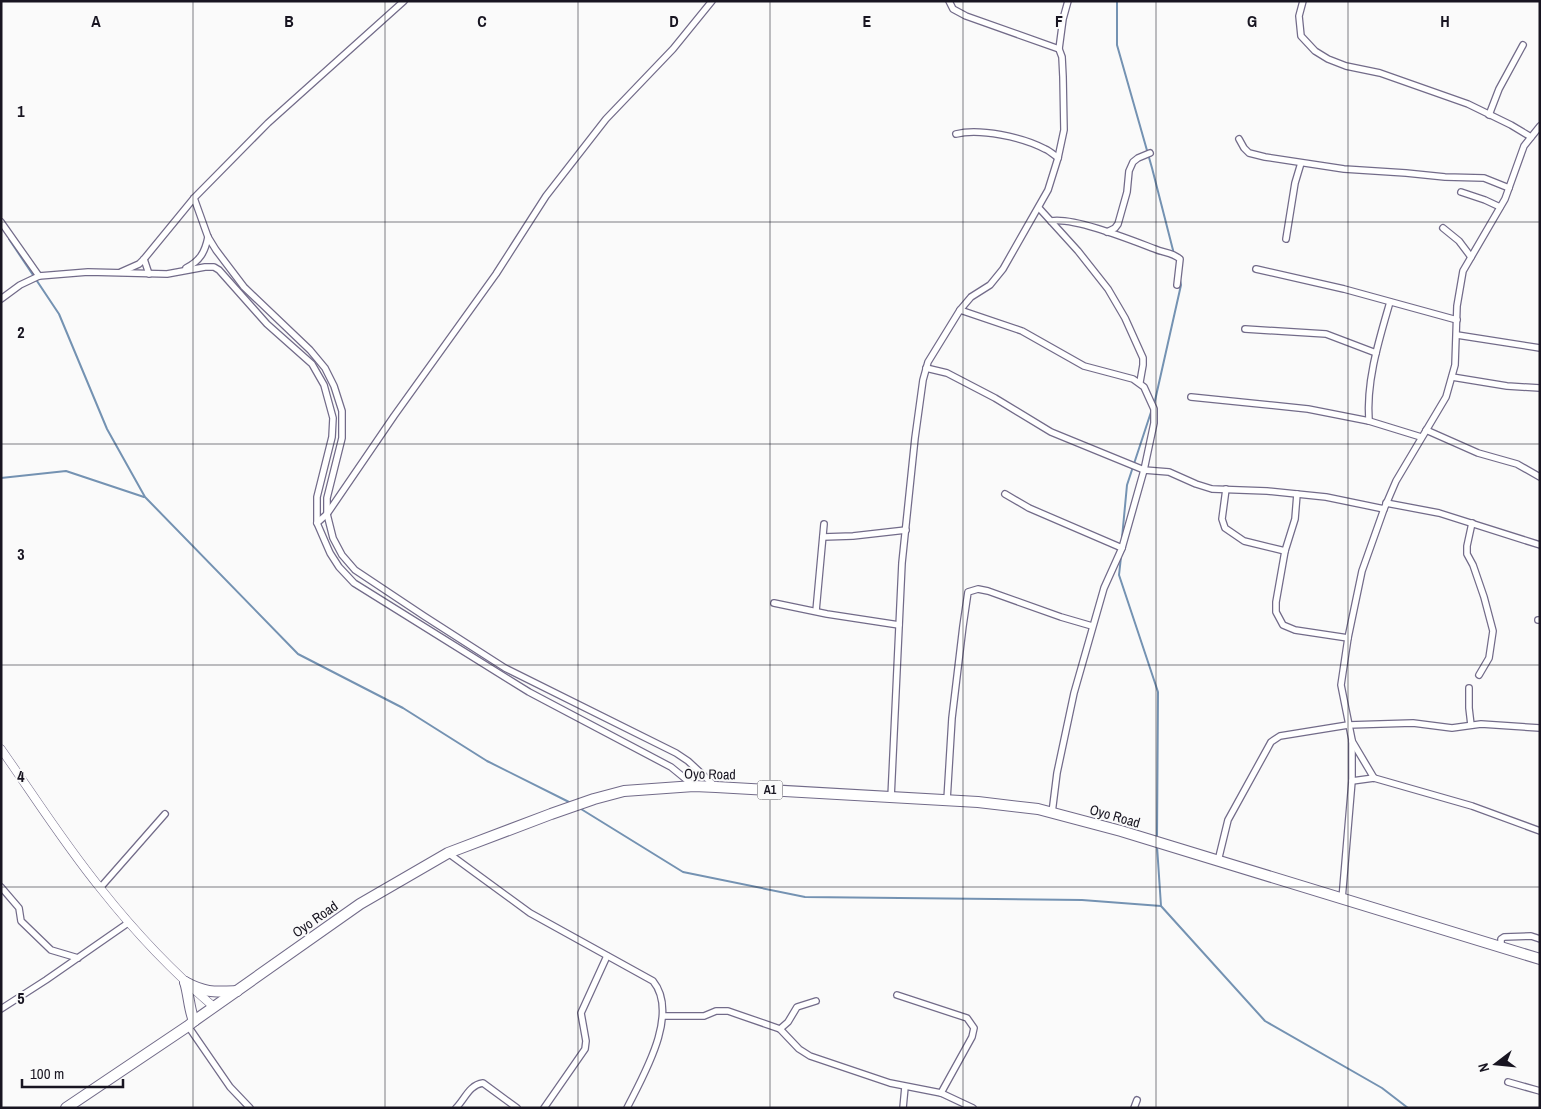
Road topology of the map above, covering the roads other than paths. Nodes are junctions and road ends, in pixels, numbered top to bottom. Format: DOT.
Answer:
graph roads {
  1 [pos="404,1"];
  2 [pos="712,1"];
  3 [pos="949,1"];
  4 [pos="1068,1"];
  5 [pos="1303,1"];
  6 [pos="1523,45"];
  7 [pos="1059,49"];
  8 [pos="1489,115"];
  9 [pos="1540,126"];
  10 [pos="956,134"];
  11 [pos="1531,138"];
  12 [pos="1240,139"];
  13 [pos="1150,153"];
  14 [pos="1058,158"];
  15 [pos="1301,162"];
  16 [pos="1509,188"];
  17 [pos="1460,192"];
  18 [pos="194,198"];
  19 [pos="1500,207"];
  20 [pos="1039,208"];
  21 [pos="1051,221"];
  22 [pos="1,222"];
  23 [pos="1443,228"];
  24 [pos="1107,232"];
  25 [pos="208,237"];
  26 [pos="1286,239"];
  27 [pos="1471,257"];
  28 [pos="144,259"];
  29 [pos="1256,269"];
  30 [pos="181,270"];
  31 [pos="119,273"];
  32 [pos="149,274"];
  33 [pos="39,276"];
  34 [pos="1177,285"];
  35 [pos="1,299"];
  36 [pos="1390,302"];
  37 [pos="960,310"];
  38 [pos="1457,320"];
  39 [pos="1245,330"];
  40 [pos="1457,335"];
  41 [pos="1540,348"];
  42 [pos="1376,353"];
  43 [pos="926,368"];
  44 [pos="1452,377"];
  45 [pos="1140,382"];
  46 [pos="1540,388"];
  47 [pos="1191,397"];
  48 [pos="1369,421"];
  49 [pos="1426,430"];
  50 [pos="1421,437"];
  51 [pos="1141,468"];
  52 [pos="1540,477"];
  53 [pos="1226,489"];
  54 [pos="1005,494"];
  55 [pos="1297,494"];
  56 [pos="1385,506"];
  57 [pos="327,514"];
  58 [pos="317,523"];
  59 [pos="1472,523"];
  60 [pos="824,524"];
  61 [pos="906,530"];
  62 [pos="823,537"];
  63 [pos="1540,545"];
  64 [pos="1122,548"];
  65 [pos="1285,551"];
  66 [pos="774,603"];
  67 [pos="816,611"];
  68 [pos="899,625"];
  69 [pos="1092,626"];
  70 [pos="1348,638"];
  71 [pos="1479,675"];
  72 [pos="1469,688"];
  73 [pos="1348,725"];
  74 [pos="1471,725"];
  75 [pos="1540,728"];
  76 [pos="1352,740"];
  77 [pos="1,750"];
  78 [pos="1374,778"];
  79 [pos="1352,781"];
  80 [pos="694,786"];
  81 [pos="716,787"];
  82 [pos="891,798"];
  83 [pos="947,800"];
  84 [pos="1052,813"];
  85 [pos="165,814"];
  86 [pos="1540,831"];
  87 [pos="448,853"];
  88 [pos="1218,861"];
  89 [pos="1,887"];
  90 [pos="100,888"];
  91 [pos="1342,898"];
  92 [pos="128,923"];
  93 [pos="1540,939"];
  94 [pos="1501,948"];
  95 [pos="607,956"];
  96 [pos="78,958"];
  97 [pos="1540,959"];
  98 [pos="185,982"];
  99 [pos="237,991"];
  100 [pos="897,995"];
  101 [pos="816,1001"];
  102 [pos="214,1008"];
  103 [pos="1,1009"];
  104 [pos="664,1016"];
  105 [pos="191,1024"];
  106 [pos="780,1029"];
  107 [pos="1508,1082"];
  108 [pos="905,1087"];
  109 [pos="1540,1091"];
  110 [pos="941,1093"];
  111 [pos="1137,1100"];
  112 [pos="968,1107"];
  113 [pos="66,1108"];
  114 [pos="250,1108"];
  115 [pos="456,1108"];
  116 [pos="517,1108"];
  117 [pos="544,1108"];
  118 [pos="627,1108"];
  119 [pos="903,1108"];
  120 [pos="1134,1108"];
  1 -- 18 [label="street"];
  2 -- 57 [label="street"];
  3 -- 7 [label="street"];
  4 -- 7 [label="street"];
  5 -- 8 [label="street"];
  6 -- 8 [label="street"];
  7 -- 14 [label="street"];
  8 -- 11 [label="street"];
  9 -- 11 [label="street"];
  10 -- 14 [label="street"];
  11 -- 16 [label="street"];
  12 -- 15 [label="street"];
  13 -- 24 [label="street"];
  14 -- 20 [label="street"];
  15 -- 16 [label="street"];
  15 -- 26 [label="street"];
  16 -- 19 [label="street"];
  17 -- 19 [label="street"];
  18 -- 25 [label="street"];
  18 -- 28 [label="street"];
  19 -- 27 [label="street"];
  20 -- 21 [label="street"];
  20 -- 37 [label="street"];
  21 -- 24 [label="street"];
  21 -- 45 [label="street"];
  22 -- 33 [label="street"];
  23 -- 27 [label="street"];
  24 -- 34 [label="street"];
  25 -- 30 [label="street"];
  25 -- 57 [label="street"];
  27 -- 38 [label="street"];
  28 -- 31 [label="street"];
  28 -- 32 [label="street"];
  29 -- 36 [label="street"];
  30 -- 32 [label="street"];
  30 -- 58 [label="street"];
  31 -- 32 [label="street"];
  31 -- 33 [label="street"];
  33 -- 35 [label="street"];
  36 -- 38 [label="street"];
  36 -- 42 [label="street"];
  37 -- 43 [label="street"];
  37 -- 45 [label="street"];
  38 -- 40 [label="street"];
  39 -- 42 [label="street"];
  40 -- 41 [label="street"];
  40 -- 44 [label="street"];
  42 -- 48 [label="street"];
  43 -- 51 [label="street"];
  43 -- 61 [label="street"];
  44 -- 46 [label="street"];
  44 -- 49 [label="street"];
  45 -- 51 [label="street"];
  47 -- 48 [label="street"];
  48 -- 50 [label="street"];
  49 -- 50 [label="street"];
  49 -- 52 [label="street"];
  50 -- 56 [label="street"];
  51 -- 53 [label="street"];
  51 -- 64 [label="street"];
  53 -- 55 [label="street"];
  53 -- 65 [label="street"];
  54 -- 64 [label="street"];
  55 -- 56 [label="street"];
  55 -- 65 [label="street"];
  56 -- 59 [label="street"];
  56 -- 70 [label="street"];
  57 -- 58 [label="street"];
  57 -- 81 [label="street"];
  58 -- 80 [label="street"];
  59 -- 63 [label="street"];
  59 -- 71 [label="street"];
  60 -- 62 [label="street"];
  61 -- 62 [label="street"];
  61 -- 68 [label="street"];
  62 -- 67 [label="street"];
  64 -- 69 [label="street"];
  65 -- 70 [label="street"];
  66 -- 67 [label="street"];
  67 -- 68 [label="street"];
  68 -- 82 [label="street"];
  69 -- 83 [label="street"];
  69 -- 84 [label="street"];
  70 -- 73 [label="street"];
  72 -- 74 [label="street"];
  73 -- 74 [label="street"];
  73 -- 76 [label="street"];
  73 -- 88 [label="street"];
  74 -- 75 [label="street"];
  76 -- 78 [label="street"];
  76 -- 79 [label="street"];
  77 -- 90 [label="street"];
  78 -- 79 [label="street"];
  78 -- 86 [label="street"];
  79 -- 91 [label="street"];
  80 -- 81 [label="highway, Oyo Road / A1"];
  80 -- 87 [label="highway, Oyo Road / A1"];
  81 -- 82 [label="highway, Oyo Road / A1"];
  82 -- 83 [label="highway, Oyo Road / A1"];
  83 -- 84 [label="highway, Oyo Road / A1"];
  84 -- 88 [label="highway, Oyo Road / A1"];
  85 -- 90 [label="street"];
  87 -- 95 [label="street"];
  87 -- 99 [label="highway, Oyo Road / A1"];
  88 -- 91 [label="highway, Oyo Road / A1"];
  89 -- 96 [label="street"];
  90 -- 92 [label="street"];
  91 -- 94 [label="highway, Oyo Road / A1"];
  92 -- 96 [label="street"];
  92 -- 98 [label="street"];
  93 -- 94 [label="street"];
  94 -- 97 [label="highway, Oyo Road / A1"];
  95 -- 104 [label="street"];
  95 -- 117 [label="street"];
  96 -- 103 [label="street"];
  98 -- 99 [label="highway"];
  98 -- 102 [label="street"];
  98 -- 105 [label="highway"];
  99 -- 102 [label="highway, Oyo Road / A1"];
  100 -- 110 [label="street"];
  101 -- 106 [label="street"];
  102 -- 105 [label="highway, Oyo Road / A1"];
  104 -- 106 [label="street"];
  104 -- 118 [label="street"];
  105 -- 113 [label="highway, Oyo Road / A1"];
  105 -- 114 [label="street"];
  106 -- 108 [label="street"];
  107 -- 109 [label="street"];
  108 -- 110 [label="street"];
  108 -- 119 [label="street"];
  110 -- 112 [label="street"];
  111 -- 120 [label="street"];
  115 -- 116 [label="street"];
}
